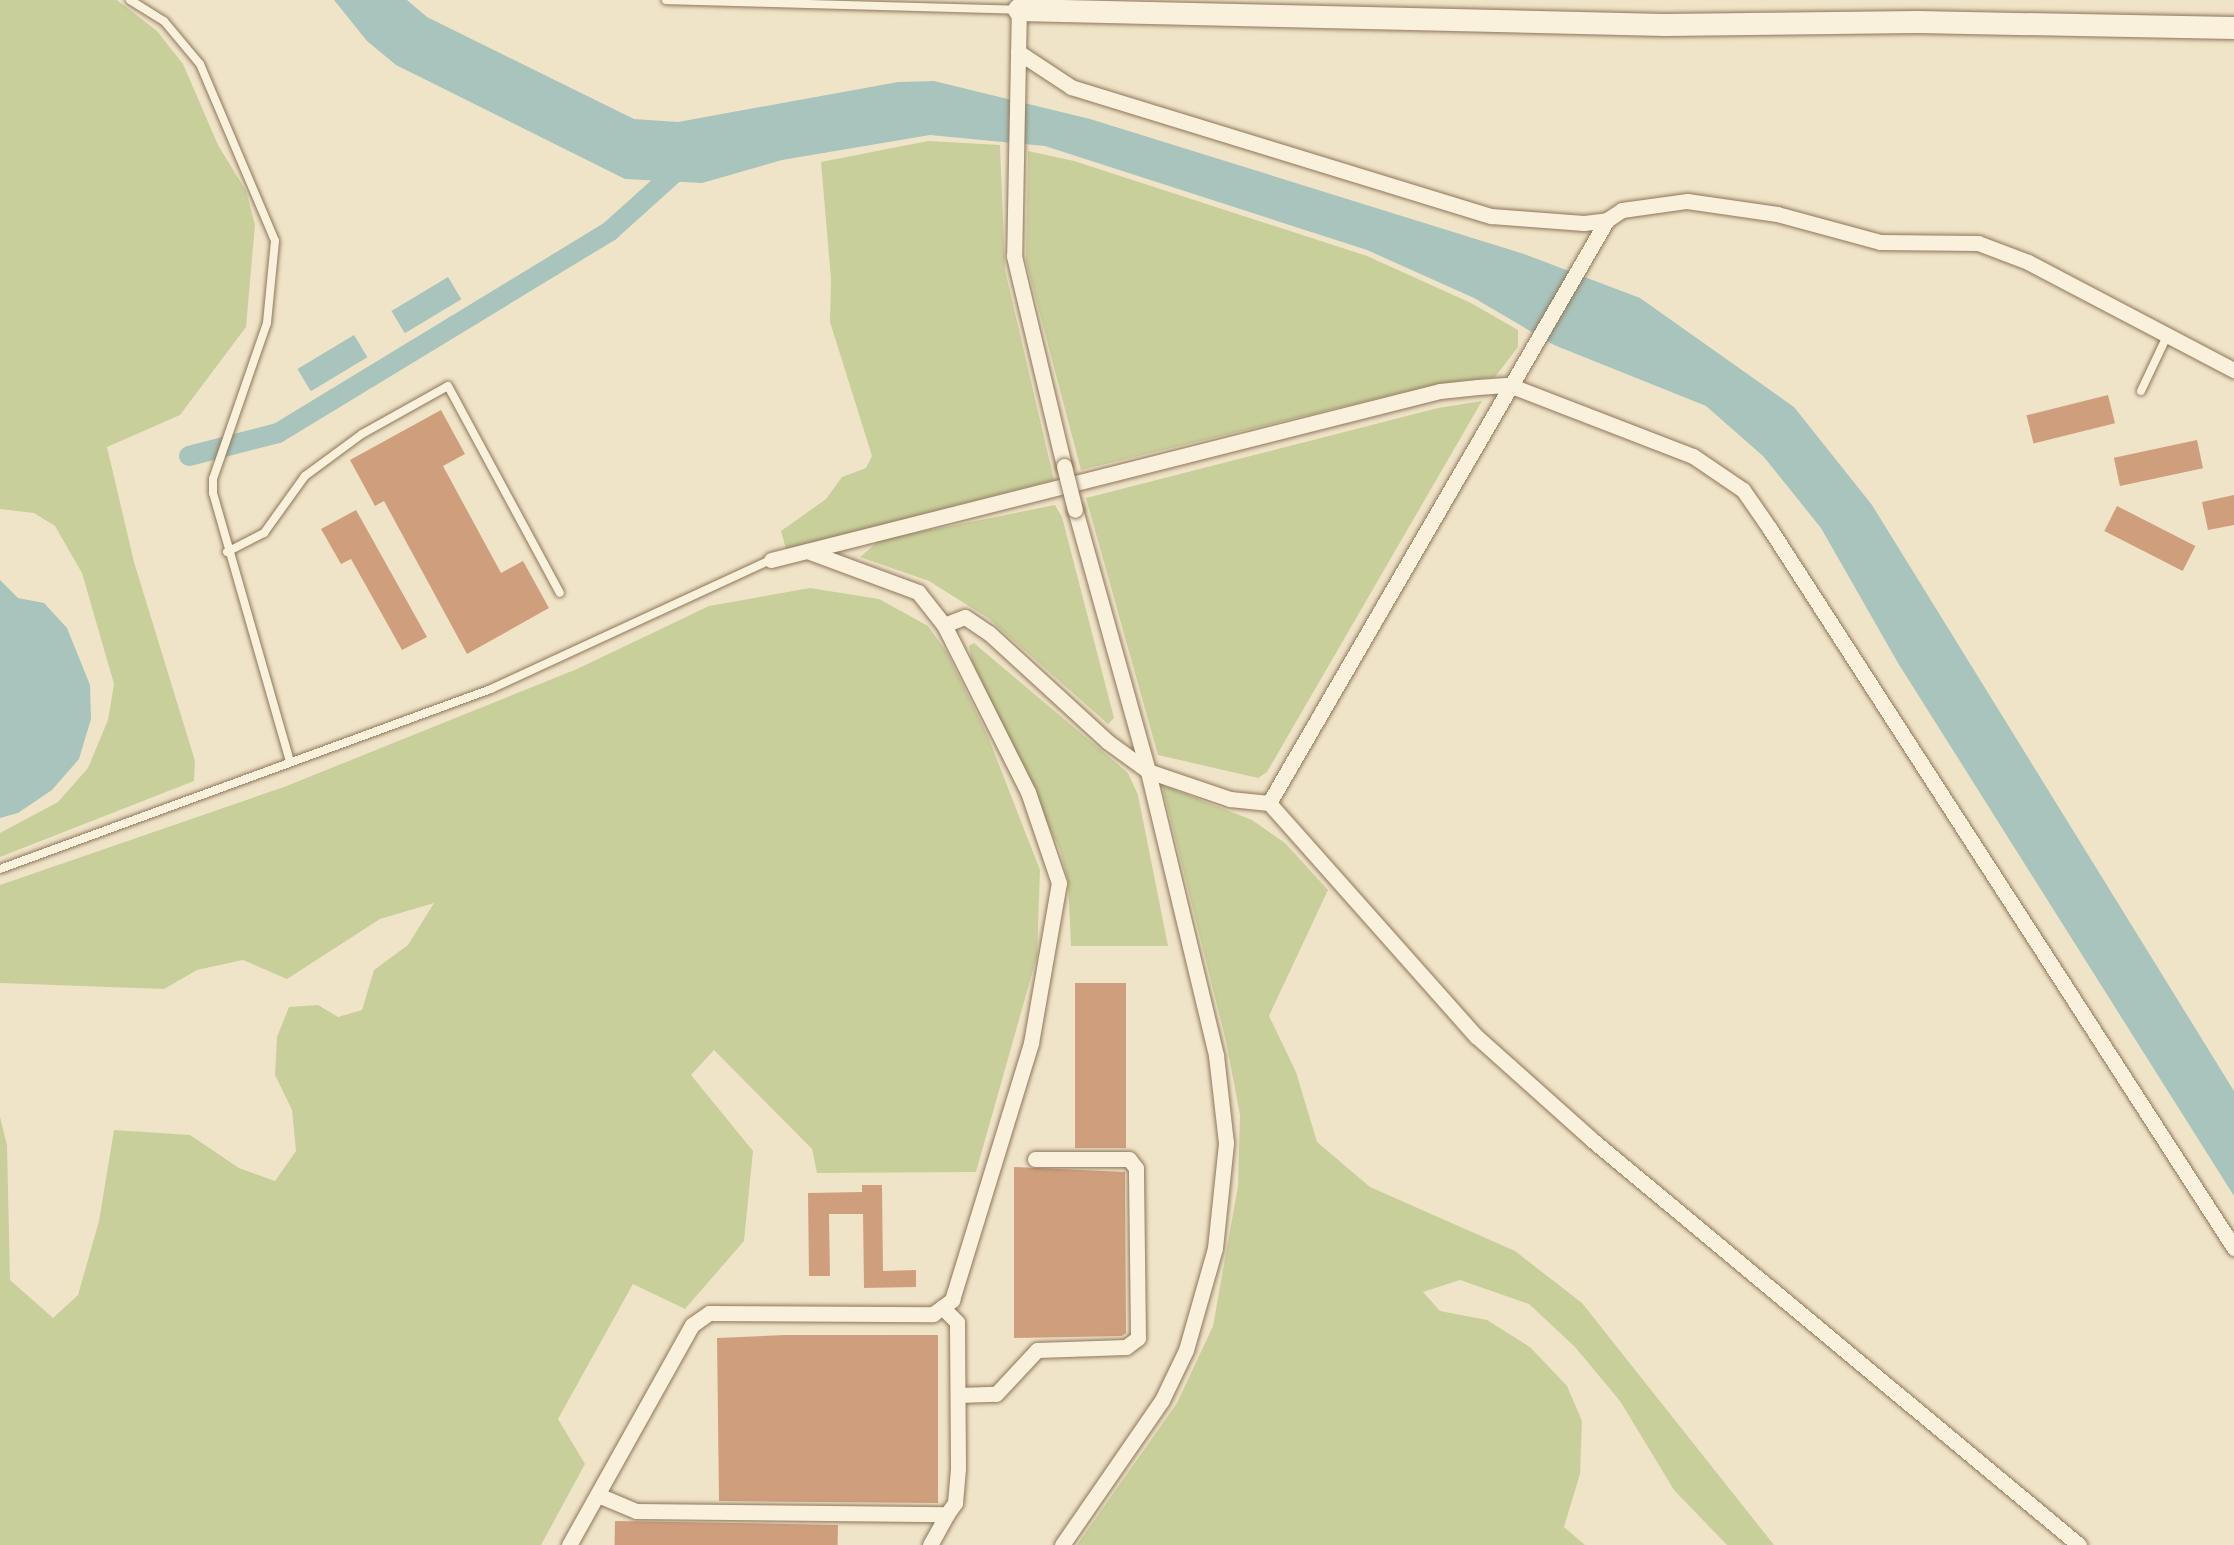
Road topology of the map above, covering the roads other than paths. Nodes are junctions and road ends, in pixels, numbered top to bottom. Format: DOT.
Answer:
graph roads {
  1 [pos="130,0"];
  2 [pos="666,0"];
  3 [pos="1019,5"];
  4 [pos="2234,28"];
  5 [pos="1018,52"];
  6 [pos="1607,220"];
  7 [pos="2168,336"];
  8 [pos="2234,370"];
  9 [pos="1509,385"];
  10 [pos="2141,391"];
  11 [pos="806,550"];
  12 [pos="227,552"];
  13 [pos="770,560"];
  14 [pos="560,592"];
  15 [pos="944,624"];
  16 [pos="290,761"];
  17 [pos="1148,770"];
  18 [pos="1270,802"];
  19 [pos="0,869"];
  20 [pos="1035,1158"];
  21 [pos="2234,1248"];
  22 [pos="942,1308"];
  23 [pos="958,1395"];
  24 [pos="598,1494"];
  25 [pos="947,1514"];
  26 [pos="569,1545"];
  27 [pos="930,1545"];
  28 [pos="1062,1545"];
  29 [pos="2078,1545"];
  1 -- 12 [label="lane"];
  2 -- 3 [label="lane"];
  3 -- 4 [label="street"];
  3 -- 5 [label="street"];
  5 -- 6 [label="street"];
  5 -- 17 [label="street, bridge"];
  6 -- 7 [label="street"];
  6 -- 9 [label="street"];
  7 -- 8 [label="street"];
  7 -- 10 [label="lane"];
  9 -- 11 [label="street"];
  9 -- 18 [label="street"];
  9 -- 21 [label="street"];
  11 -- 13 [label="street"];
  11 -- 15 [label="street"];
  12 -- 14 [label="lane"];
  12 -- 16 [label="lane"];
  13 -- 16 [label="lane"];
  15 -- 17 [label="street"];
  15 -- 22 [label="street"];
  16 -- 19 [label="lane"];
  17 -- 18 [label="street"];
  17 -- 28 [label="street"];
  18 -- 29 [label="street"];
  20 -- 23 [label="street"];
  22 -- 23 [label="street"];
  22 -- 24 [label="street"];
  23 -- 25 [label="street"];
  24 -- 25 [label="street"];
  24 -- 26 [label="street"];
  25 -- 27 [label="street"];
}
